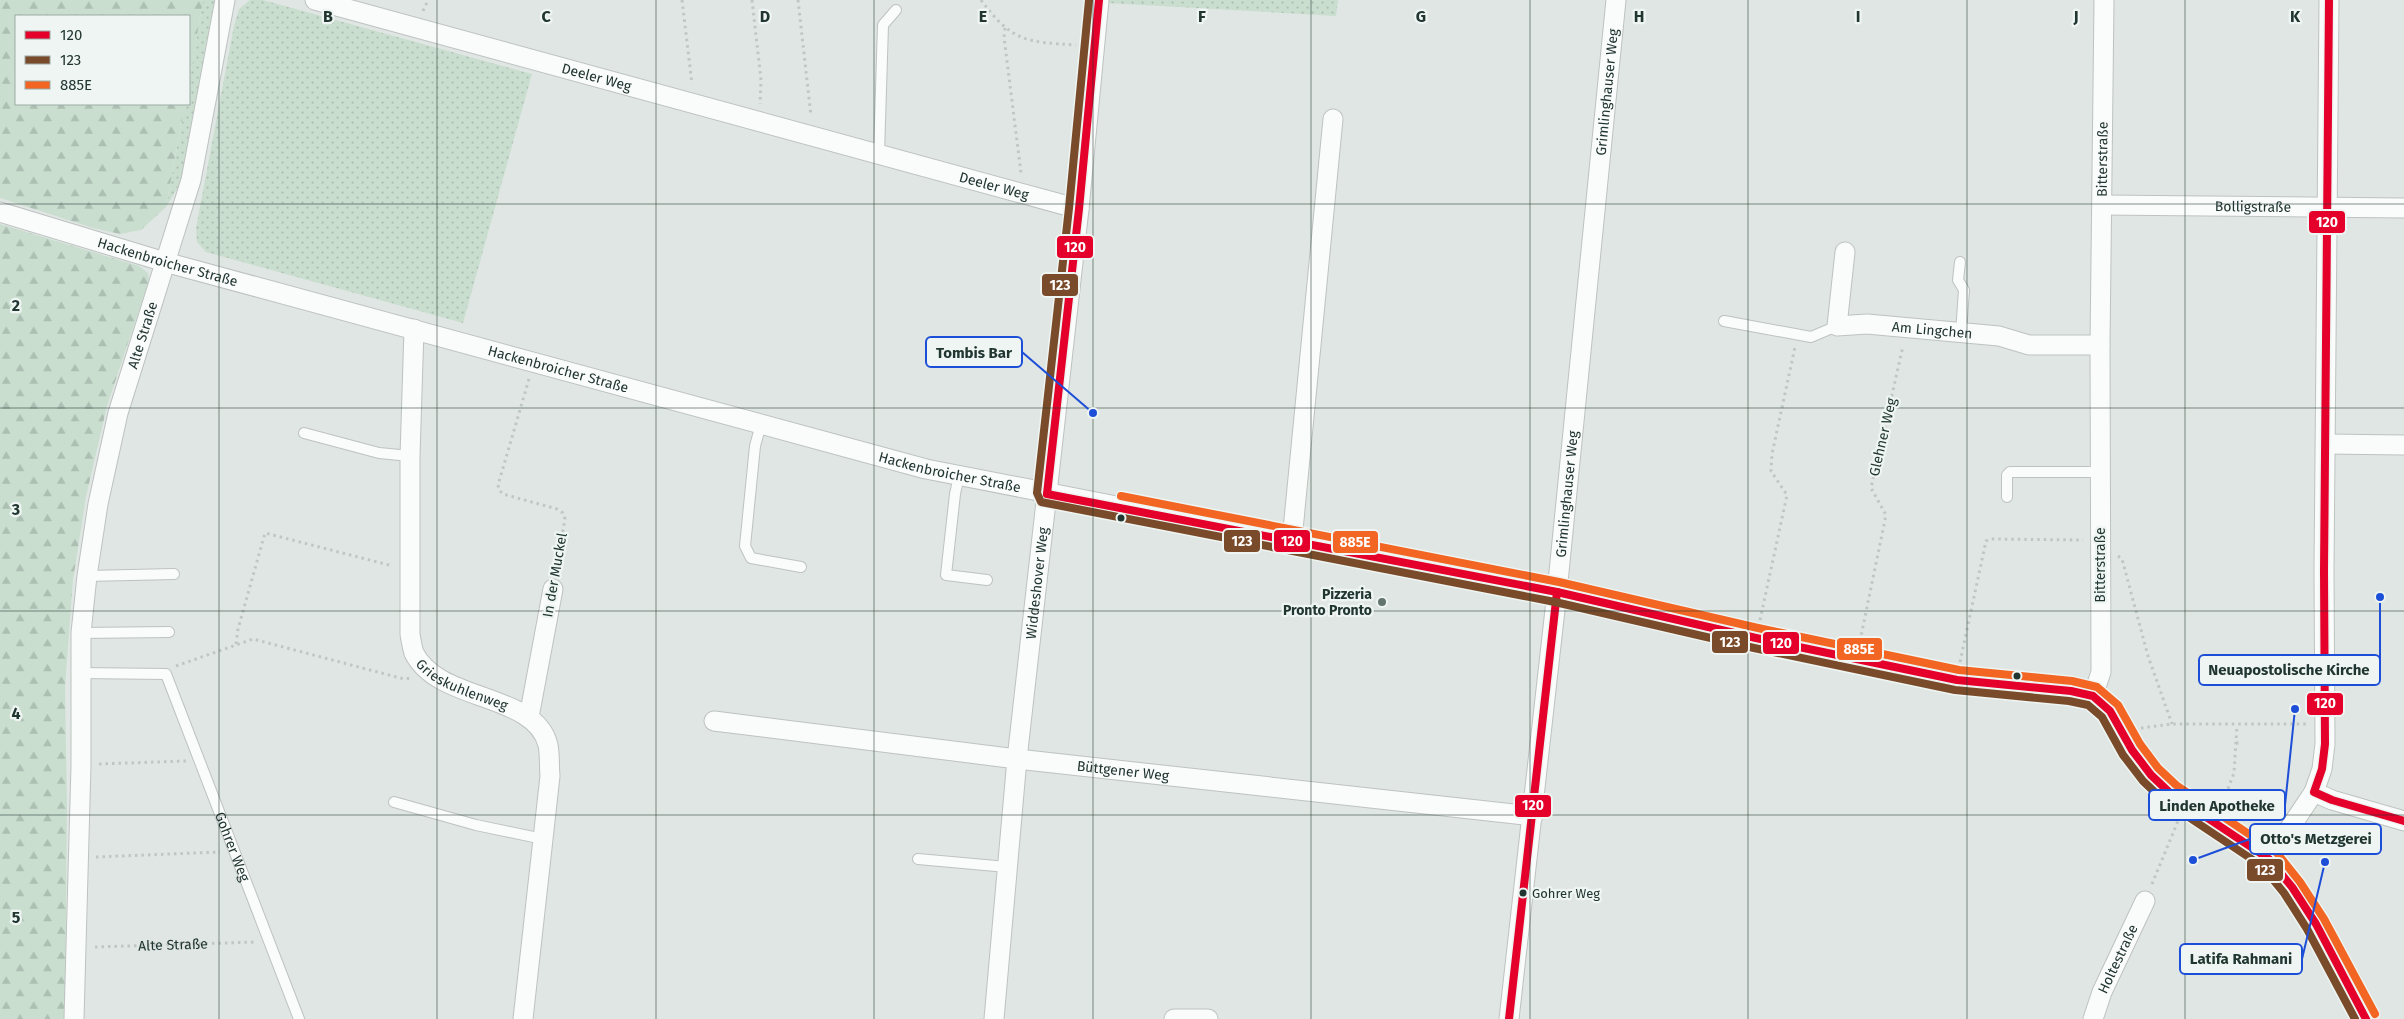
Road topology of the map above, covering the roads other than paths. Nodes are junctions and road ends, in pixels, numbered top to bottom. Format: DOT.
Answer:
graph roads {
  1 [pos="225,0"];
  2 [pos="315,0"];
  3 [pos="1099,0"];
  4 [pos="1616,0"];
  5 [pos="2104,0"];
  6 [pos="2329,0"];
  7 [pos="896,10"];
  8 [pos="1333,119"];
  9 [pos="879,154"];
  10 [pos="2102,205"];
  11 [pos="2328,208"];
  12 [pos="2404,208"];
  13 [pos="1079,209"];
  14 [pos="0,212"];
  15 [pos="1845,252"];
  16 [pos="165,262"];
  17 [pos="1960,262"];
  18 [pos="1724,321"];
  19 [pos="1837,326"];
  20 [pos="414,329"];
  21 [pos="1961,333"];
  22 [pos="2100,345"];
  23 [pos="761,424"];
  24 [pos="304,433"];
  25 [pos="2326,444"];
  26 [pos="2404,445"];
  27 [pos="410,456"];
  28 [pos="2100,472"];
  29 [pos="960,476"];
  30 [pos="1047,494"];
  31 [pos="2007,497"];
  32 [pos="1292,540"];
  33 [pos="801,567"];
  34 [pos="174,574"];
  35 [pos="87,576"];
  36 [pos="987,580"];
  37 [pos="553,589"];
  38 [pos="1558,592"];
  39 [pos="169,632"];
  40 [pos="81,633"];
  41 [pos="80,672"];
  42 [pos="2093,696"];
  43 [pos="528,717"];
  44 [pos="714,721"];
  45 [pos="1017,759"];
  46 [pos="2314,792"];
  47 [pos="394,802"];
  48 [pos="1533,816"];
  49 [pos="2404,821"];
  50 [pos="542,839"];
  51 [pos="918,858"];
  52 [pos="2269,859"];
  53 [pos="1007,867"];
  54 [pos="2145,901"];
  55 [pos="74,1019"];
  56 [pos="299,1019"];
  57 [pos="523,1019"];
  58 [pos="994,1019"];
  59 [pos="1174,1019"];
  60 [pos="1208,1019"];
  61 [pos="1509,1019"];
  62 [pos="2093,1019"];
  63 [pos="2366,1019"];
  1 -- 16 [label="street, Alte Straße"];
  2 -- 9 [label="street, Deeler Weg"];
  3 -- 13 [label="street, Widdeshover Weg"];
  4 -- 38 [label="street, Grimlinghauser Weg"];
  5 -- 10 [label="street, Bitterstraße"];
  6 -- 11 [label="street"];
  7 -- 9 [label="lane"];
  8 -- 32 [label="street"];
  9 -- 13 [label="street, Deeler Weg"];
  10 -- 11 [label="street, Bolligstraße"];
  10 -- 22 [label="street, Bitterstraße"];
  11 -- 12 [label="street, Bolligstraße"];
  11 -- 25 [label="street"];
  13 -- 30 [label="street, Widdeshover Weg"];
  14 -- 16 [label="street, Hackenbroicher Straße"];
  15 -- 19 [label="street"];
  16 -- 20 [label="street, Hackenbroicher Straße"];
  16 -- 35 [label="street, Alte Straße"];
  17 -- 21 [label="lane"];
  18 -- 19 [label="lane"];
  19 -- 21 [label="street, Am Lingchen"];
  20 -- 23 [label="street, Hackenbroicher Straße"];
  20 -- 27 [label="street, Grieskuhlenweg"];
  21 -- 22 [label="street, Am Lingchen"];
  22 -- 28 [label="street, Bitterstraße"];
  23 -- 29 [label="street, Hackenbroicher Straße"];
  23 -- 33 [label="lane"];
  24 -- 27 [label="lane"];
  25 -- 26 [label="street"];
  25 -- 46 [label="street"];
  27 -- 43 [label="street, Grieskuhlenweg"];
  28 -- 31 [label="lane"];
  28 -- 42 [label="street, Bitterstraße"];
  29 -- 30 [label="street, Hackenbroicher Straße"];
  29 -- 36 [label="lane"];
  30 -- 32 [label="street, Hackenbroicher Straße"];
  30 -- 45 [label="street, Widdeshover Weg"];
  32 -- 38 [label="street, Hackenbroicher Straße"];
  34 -- 35 [label="lane"];
  35 -- 40 [label="street, Alte Straße"];
  37 -- 43 [label="street, In der Muckel"];
  38 -- 42 [label="street, Hackenbroicher Straße"];
  38 -- 48 [label="street, Grimlinghauser Weg"];
  39 -- 40 [label="lane"];
  40 -- 41 [label="street, Alte Straße"];
  41 -- 55 [label="street, Alte Straße"];
  41 -- 56 [label="lane, Gohrer Weg"];
  42 -- 52 [label="street"];
  43 -- 50 [label="street, Grieskuhlenweg"];
  44 -- 45 [label="street, Büttgener Weg"];
  45 -- 48 [label="street, Büttgener Weg"];
  45 -- 53 [label="street, Widdeshover Weg"];
  46 -- 49 [label="street"];
  46 -- 52 [label="street"];
  47 -- 50 [label="lane"];
  48 -- 61 [label="street, Grimlinghauser Weg"];
  50 -- 57 [label="street, Grieskuhlenweg"];
  51 -- 53 [label="lane"];
  52 -- 63 [label="street"];
  53 -- 58 [label="street, Widdeshover Weg"];
  54 -- 62 [label="street, Holtestraße"];
  59 -- 60 [label="street"];
}
